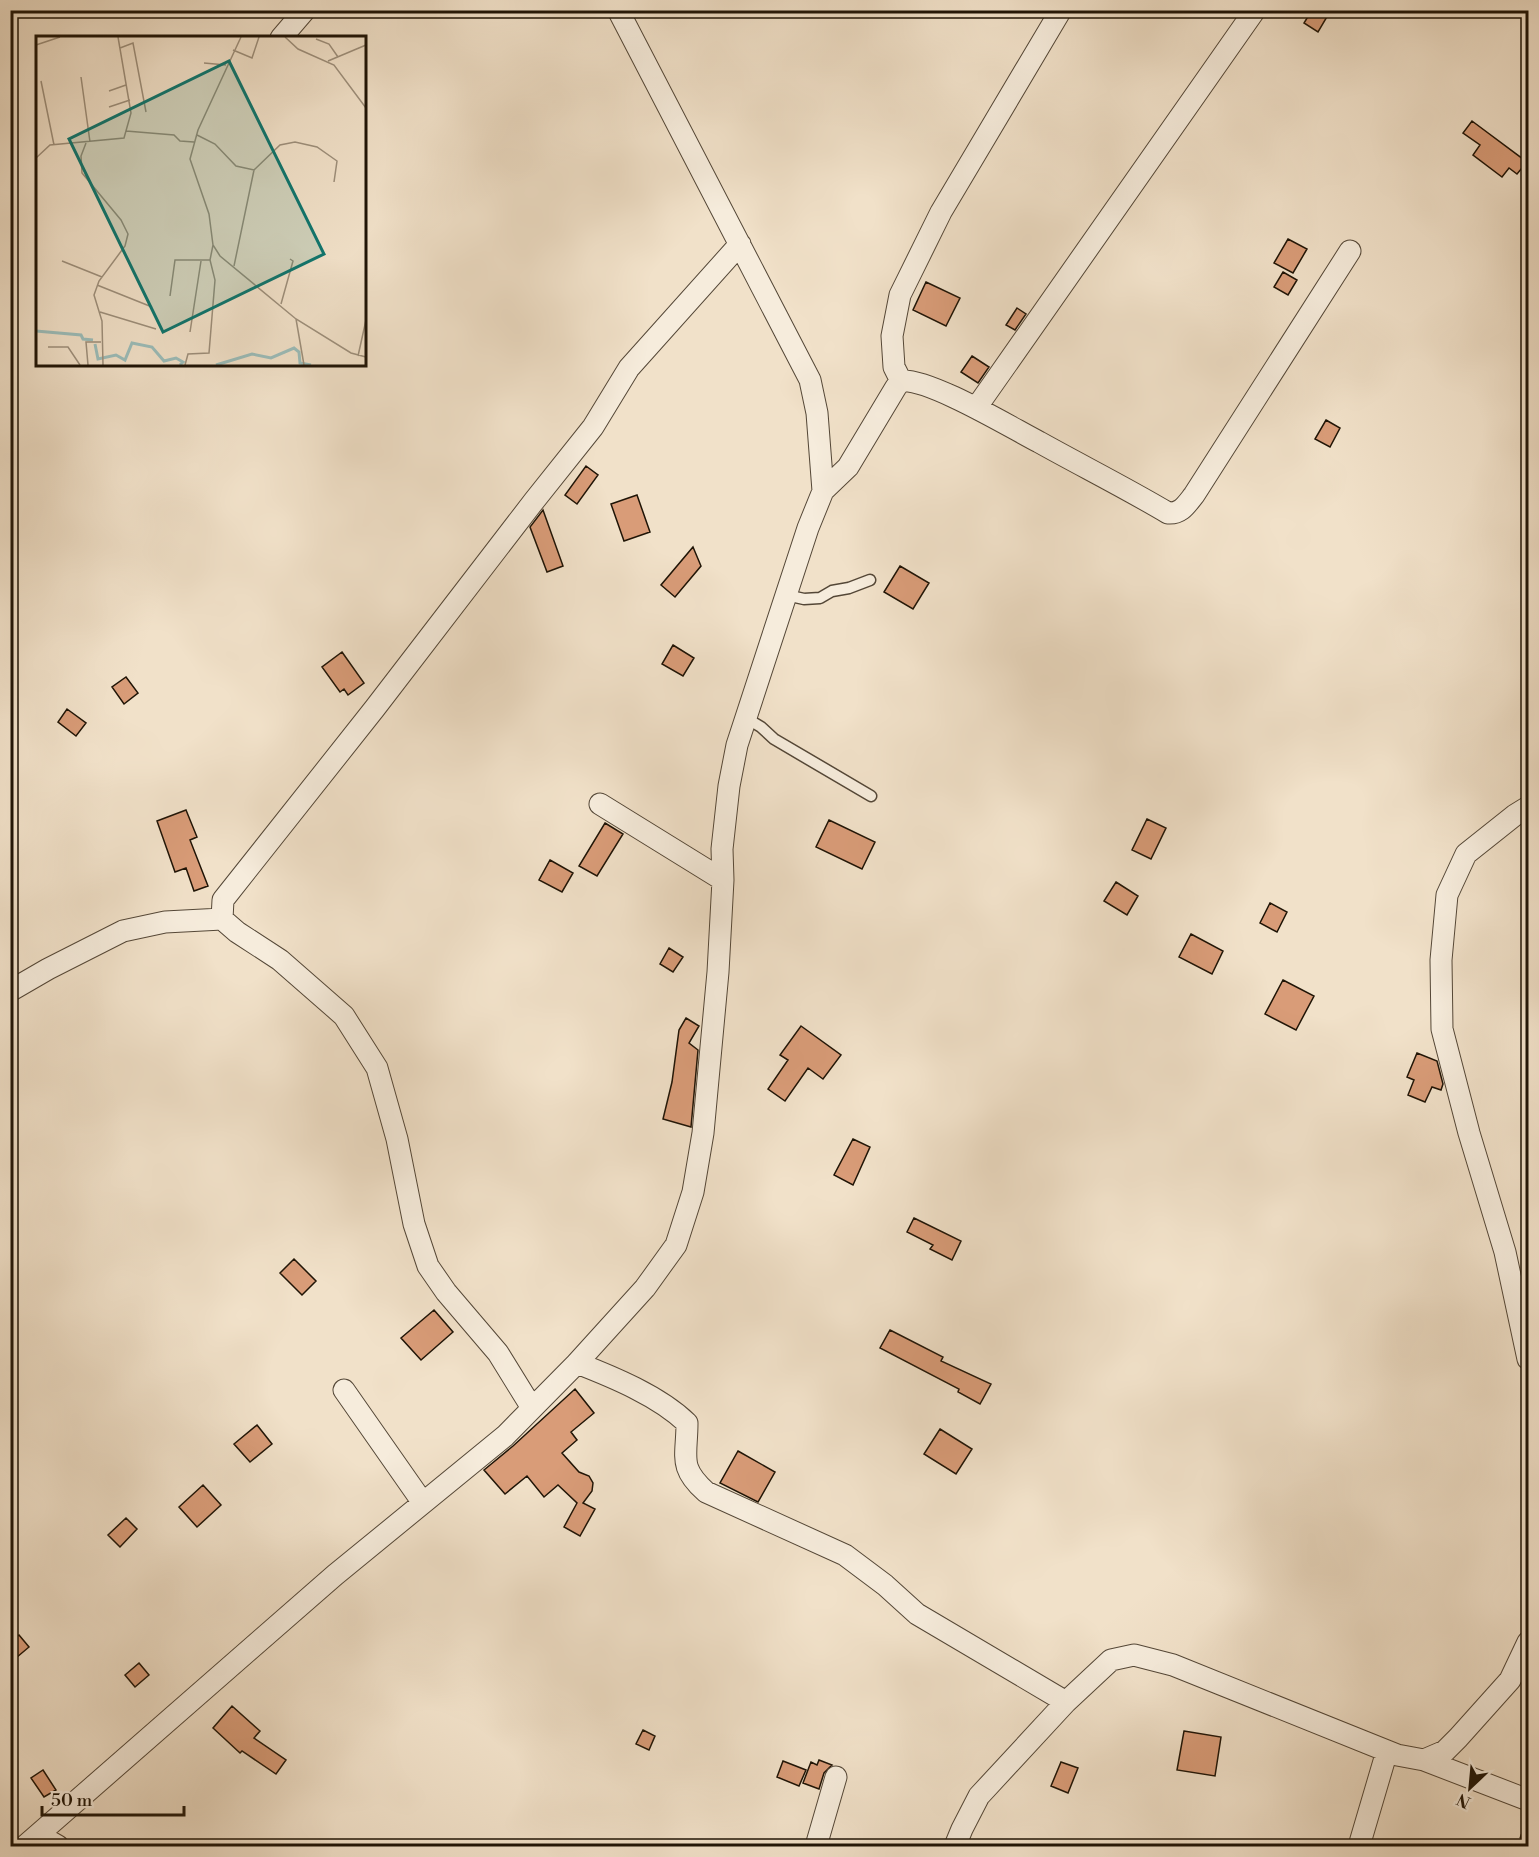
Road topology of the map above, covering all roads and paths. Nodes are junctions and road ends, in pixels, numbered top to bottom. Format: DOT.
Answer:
graph roads {
  1 [pos="305,10"];
  2 [pos="618,10"];
  3 [pos="1061,10"];
  4 [pos="1255,10"];
  5 [pos="283,36"];
  6 [pos="741,244"];
  7 [pos="1350,251"];
  8 [pos="901,381"];
  9 [pos="976,408"];
  10 [pos="823,490"];
  11 [pos="870,580"];
  12 [pos="786,595"];
  13 [pos="746,718"];
  14 [pos="871,796"];
  15 [pos="600,804"];
  16 [pos="1528,807"];
  17 [pos="723,880"];
  18 [pos="222,919"];
  19 [pos="10,991"];
  20 [pos="1528,1359"];
  21 [pos="577,1363"];
  22 [pos="344,1390"];
  23 [pos="532,1408"];
  24 [pos="423,1503"];
  25 [pos="1528,1642"];
  26 [pos="1066,1702"];
  27 [pos="1387,1750"];
  28 [pos="1424,1760"];
  29 [pos="836,1777"];
  30 [pos="1528,1800"];
  31 [pos="1528,1817"];
  32 [pos="32,1841"];
  33 [pos="58,1846"];
  34 [pos="816,1846"];
  35 [pos="956,1846"];
  36 [pos="1359,1846"];
  37 [pos="1519,1846"];
  1 -- 5 [label="street"];
  2 -- 6 [label="street"];
  3 -- 8 [label="street"];
  4 -- 9 [label="street"];
  6 -- 10 [label="street"];
  6 -- 18 [label="street"];
  7 -- 9 [label="street"];
  8 -- 9 [label="street"];
  8 -- 10 [label="street"];
  10 -- 12 [label="street"];
  11 -- 12 [label="lane"];
  12 -- 13 [label="street"];
  13 -- 14 [label="lane"];
  13 -- 17 [label="street"];
  15 -- 17 [label="street"];
  16 -- 20 [label="street"];
  17 -- 21 [label="street"];
  18 -- 19 [label="street"];
  18 -- 23 [label="street"];
  21 -- 23 [label="street"];
  21 -- 26 [label="street"];
  22 -- 24 [label="street"];
  23 -- 24 [label="street"];
  24 -- 32 [label="street"];
  25 -- 28 [label="street"];
  26 -- 27 [label="street"];
  26 -- 35 [label="street"];
  27 -- 28 [label="street"];
  27 -- 36 [label="street"];
  28 -- 30 [label="street"];
  29 -- 34 [label="street"];
  31 -- 37 [label="path"];
  32 -- 33 [label="street"];
}
